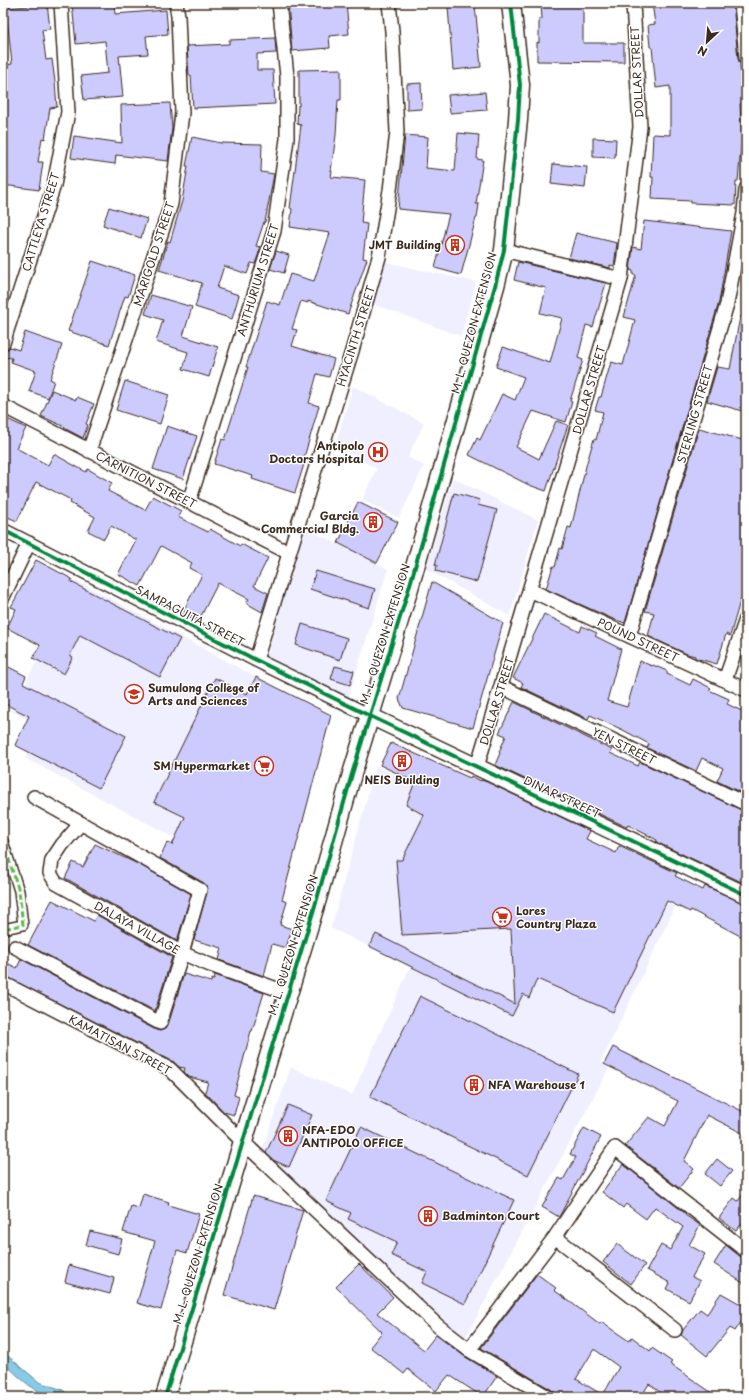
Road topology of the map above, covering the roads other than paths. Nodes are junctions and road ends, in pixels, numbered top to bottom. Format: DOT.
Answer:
graph roads {
  1 [pos="61,3"];
  2 [pos="176,3"];
  3 [pos="279,3"];
  4 [pos="389,3"];
  5 [pos="511,3"];
  6 [pos="633,3"];
  7 [pos="741,3"];
  8 [pos="746,58"];
  9 [pos="746,189"];
  10 [pos="504,250"];
  11 [pos="621,279"];
  12 [pos="3,343"];
  13 [pos="3,406"];
  14 [pos="90,451"];
  15 [pos="189,502"];
  16 [pos="3,530"];
  17 [pos="29,543"];
  18 [pos="289,554"];
  19 [pos="530,590"];
  20 [pos="3,597"];
  21 [pos="746,618"];
  22 [pos="629,636"];
  23 [pos="256,660"];
  24 [pos="725,680"];
  25 [pos="502,688"];
  26 [pos="746,690"];
  27 [pos="370,716"];
  28 [pos="477,767"];
  29 [pos="34,797"];
  30 [pos="746,804"];
  31 [pos="81,823"];
  32 [pos="3,841"];
  33 [pos="746,895"];
  34 [pos="3,929"];
  35 [pos="15,947"];
  36 [pos="182,953"];
  37 [pos="3,983"];
  38 [pos="288,993"];
  39 [pos="242,1141"];
  40 [pos="555,1237"];
  41 [pos="746,1251"];
  42 [pos="675,1330"];
  43 [pos="469,1350"];
  44 [pos="165,1397"];
  45 [pos="548,1397"];
  1 -- 12 [label="street, CATTLEYA STREET"];
  2 -- 14 [label="street, MARIGOLD STREET"];
  3 -- 15 [label="street, ANTHURIUM STREET"];
  4 -- 18 [label="street, HYACINTH STREET"];
  5 -- 10 [label="main road, M. L. QUEZON EXTENSION"];
  6 -- 11 [label="street, DOLLAR STREET"];
  7 -- 8 [label="street"];
  9 -- 22 [label="street, STERLING STREET"];
  10 -- 11 [label="street"];
  10 -- 27 [label="main road, M. L. QUEZON EXTENSION"];
  11 -- 19 [label="street, DOLLAR STREET"];
  13 -- 14 [label="street, CARNITION STREET"];
  14 -- 15 [label="street, CARNITION STREET"];
  15 -- 18 [label="street, CARNITION STREET"];
  16 -- 17 [label="street, SAMPAGUITA STREET"];
  17 -- 20 [label="street"];
  17 -- 23 [label="street, SAMPAGUITA STREET"];
  18 -- 23 [label="street, HYACINTH STREET"];
  19 -- 22 [label="street, POUND STREET"];
  19 -- 25 [label="street, DOLLAR STREET"];
  21 -- 24 [label="street"];
  22 -- 24 [label="street, POUND STREET"];
  23 -- 27 [label="street, SAMPAGUITA STREET"];
  24 -- 26 [label="street, POUND STREET"];
  25 -- 28 [label="street, DOLLAR STREET"];
  25 -- 30 [label="street, YEN STREET"];
  27 -- 28 [label="street, DINAR STREET"];
  27 -- 38 [label="main road, M. L. QUEZON EXTENSION"];
  28 -- 33 [label="street, DINAR STREET"];
  29 -- 31 [label="street"];
  31 -- 36 [label="street"];
  31 -- 36 [label="street, DALAYA VILLAGE"];
  32 -- 34 [label="street"];
  35 -- 36 [label="street"];
  36 -- 38 [label="street, DALAYA VILLAGE"];
  37 -- 39 [label="street, KAMATISAN STREET"];
  38 -- 39 [label="main road, M. L. QUEZON EXTENSION"];
  39 -- 43 [label="street, KAMATISAN STREET"];
  39 -- 44 [label="main road, M. L. QUEZON EXTENSION"];
  40 -- 41 [label="street"];
  40 -- 42 [label="street"];
  40 -- 43 [label="street"];
  43 -- 45 [label="street, KAMATISAN STREET"];
}
